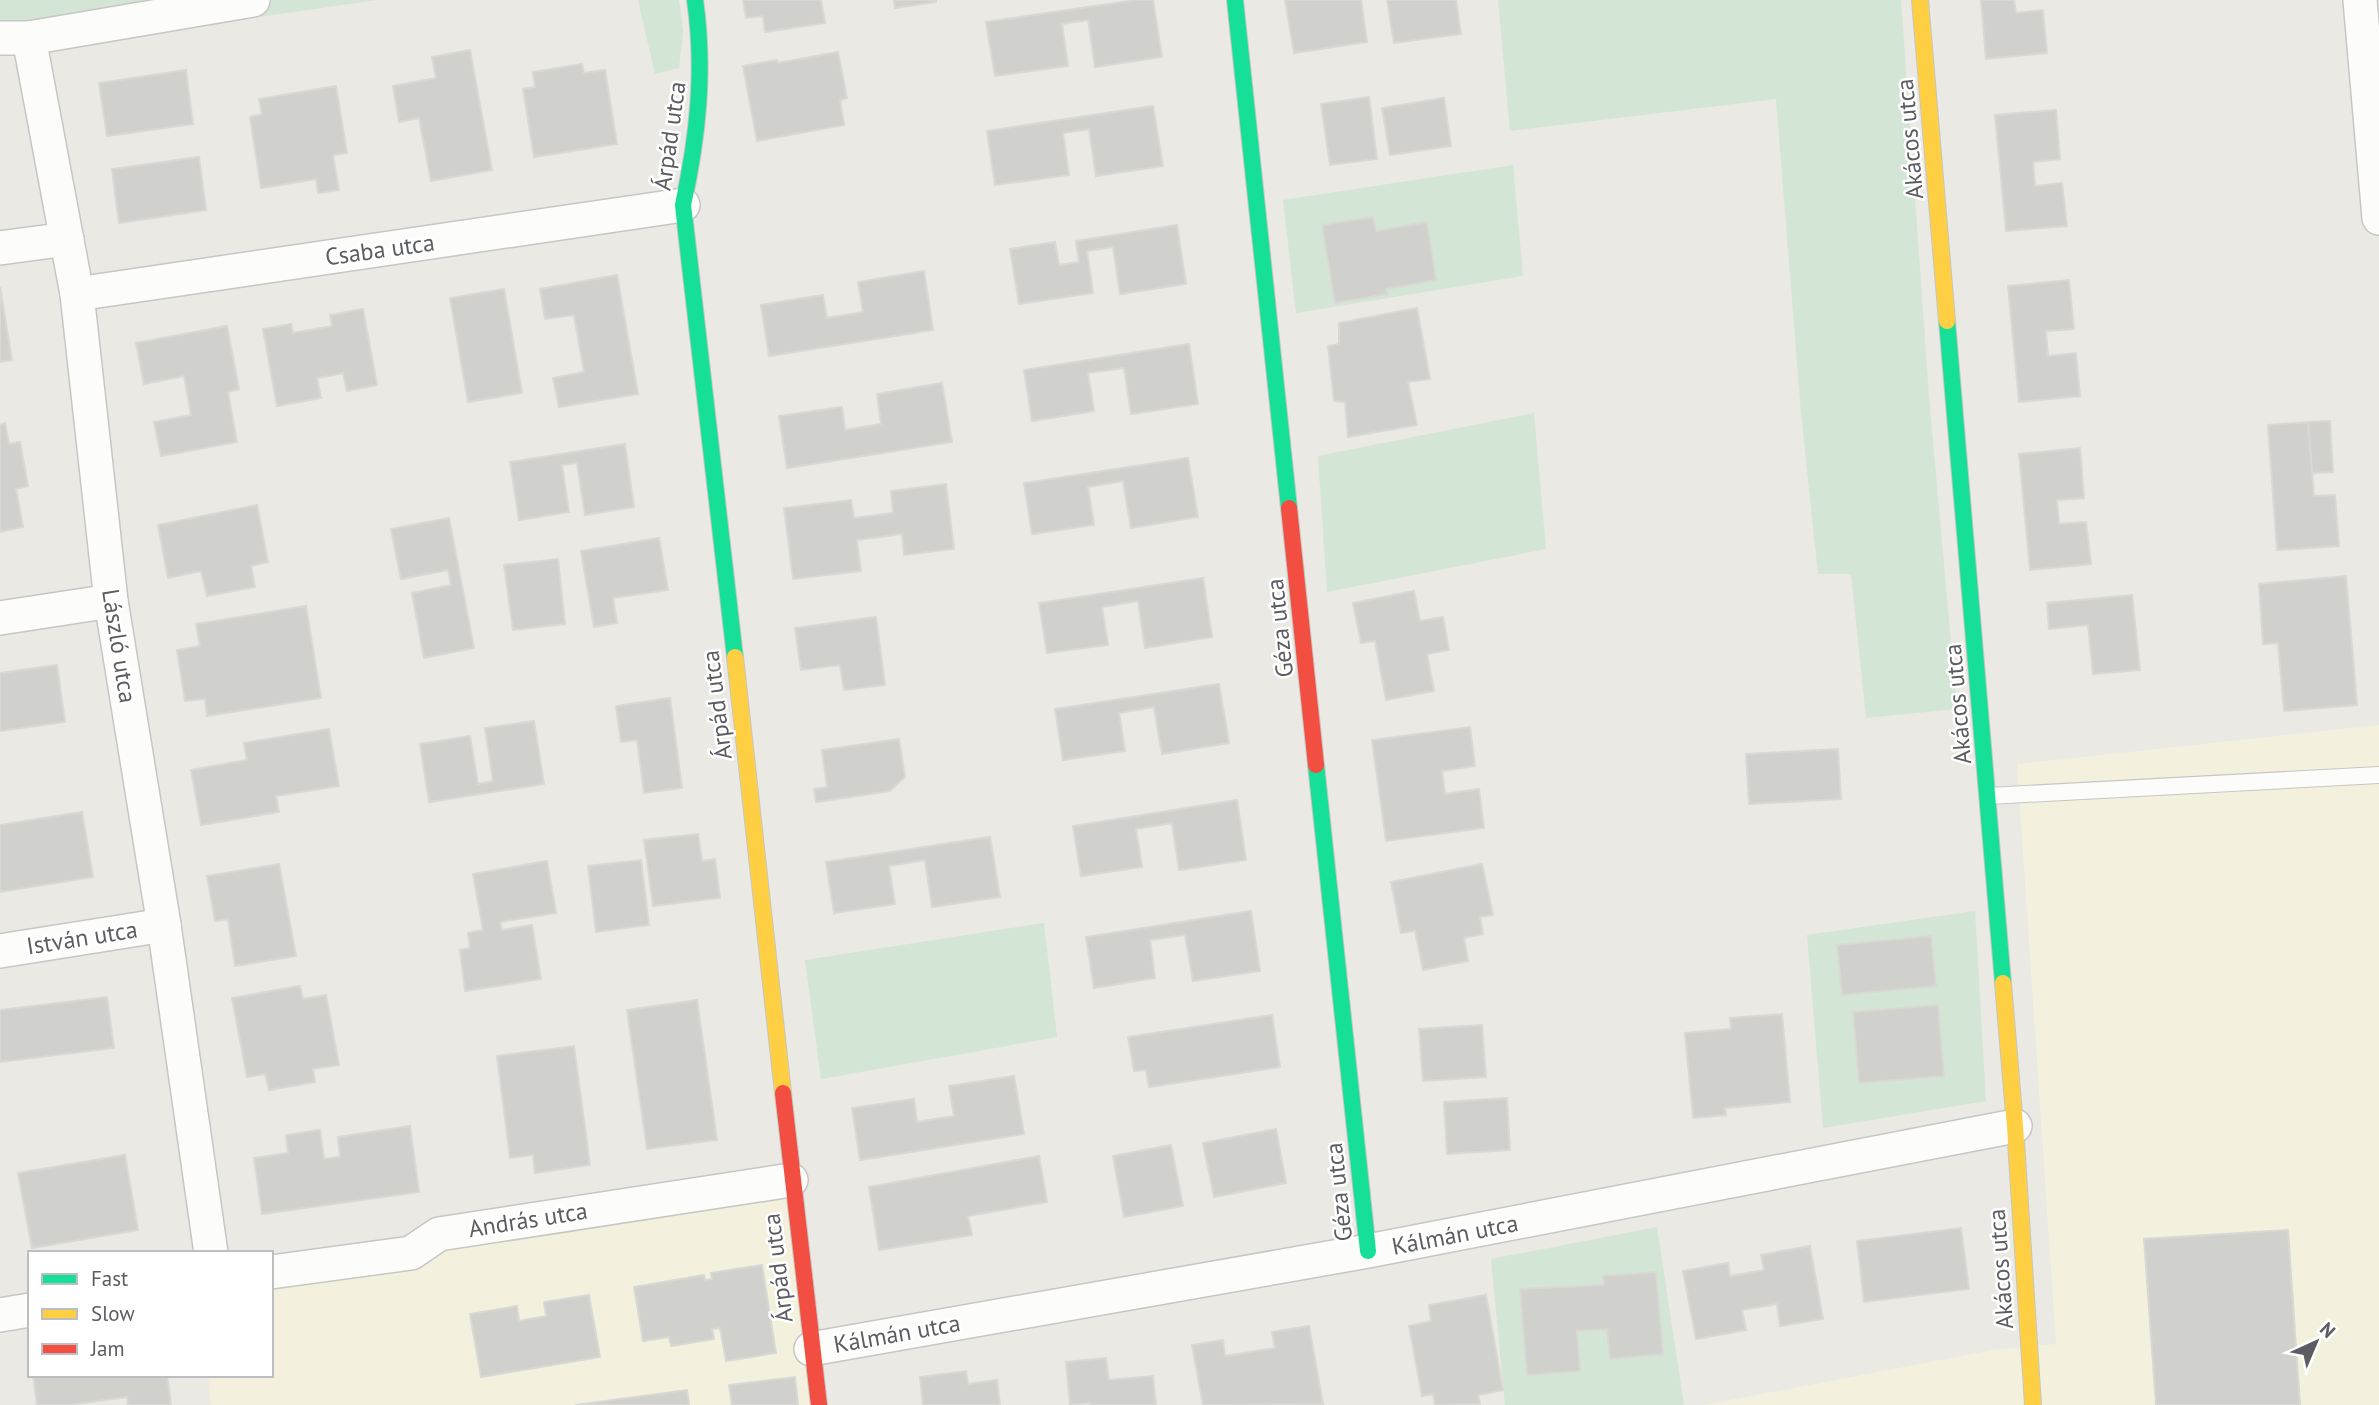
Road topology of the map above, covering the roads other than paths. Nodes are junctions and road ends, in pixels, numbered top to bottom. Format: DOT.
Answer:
graph roads {
  1 [pos="253,0"];
  2 [pos="695,0"];
  3 [pos="1235,0"];
  4 [pos="1920,0"];
  5 [pos="2360,0"];
  6 [pos="15,38"];
  7 [pos="683,205"];
  8 [pos="2379,218"];
  9 [pos="67,239"];
  10 [pos="0,248"];
  11 [pos="77,294"];
  12 [pos="111,601"];
  13 [pos="0,618"];
  14 [pos="2379,775"];
  15 [pos="1988,796"];
  16 [pos="164,925"];
  17 [pos="0,951"];
  18 [pos="2015,1126"];
  19 [pos="791,1180"];
  20 [pos="211,1251"];
  21 [pos="1368,1251"];
  22 [pos="273,1272"];
  23 [pos="28,1310"];
  24 [pos="0,1315"];
  25 [pos="811,1349"];
  26 [pos="819,1405"];
  27 [pos="2033,1405"];
  1 -- 6 [label="street"];
  2 -- 7 [label="street, Árpád utca"];
  3 -- 21 [label="street, Géza utca"];
  4 -- 15 [label="street, Akácos utca"];
  5 -- 8 [label="street"];
  6 -- 9 [label="street, László utca"];
  7 -- 11 [label="street, Csaba utca"];
  7 -- 19 [label="street, Árpád utca"];
  9 -- 10 [label="street"];
  9 -- 11 [label="street, László utca"];
  11 -- 12 [label="street, László utca"];
  12 -- 13 [label="street"];
  12 -- 16 [label="street, László utca"];
  14 -- 15 [label="lane"];
  15 -- 18 [label="street, Akácos utca"];
  16 -- 17 [label="street, István utca"];
  16 -- 20 [label="street, László utca"];
  18 -- 21 [label="street, Kálmán utca"];
  18 -- 27 [label="street, Akácos utca"];
  19 -- 22 [label="street, András utca"];
  19 -- 25 [label="street, Árpád utca"];
  21 -- 25 [label="street, Kálmán utca"];
  23 -- 24 [label="street"];
  25 -- 26 [label="street, Árpád utca"];
}
